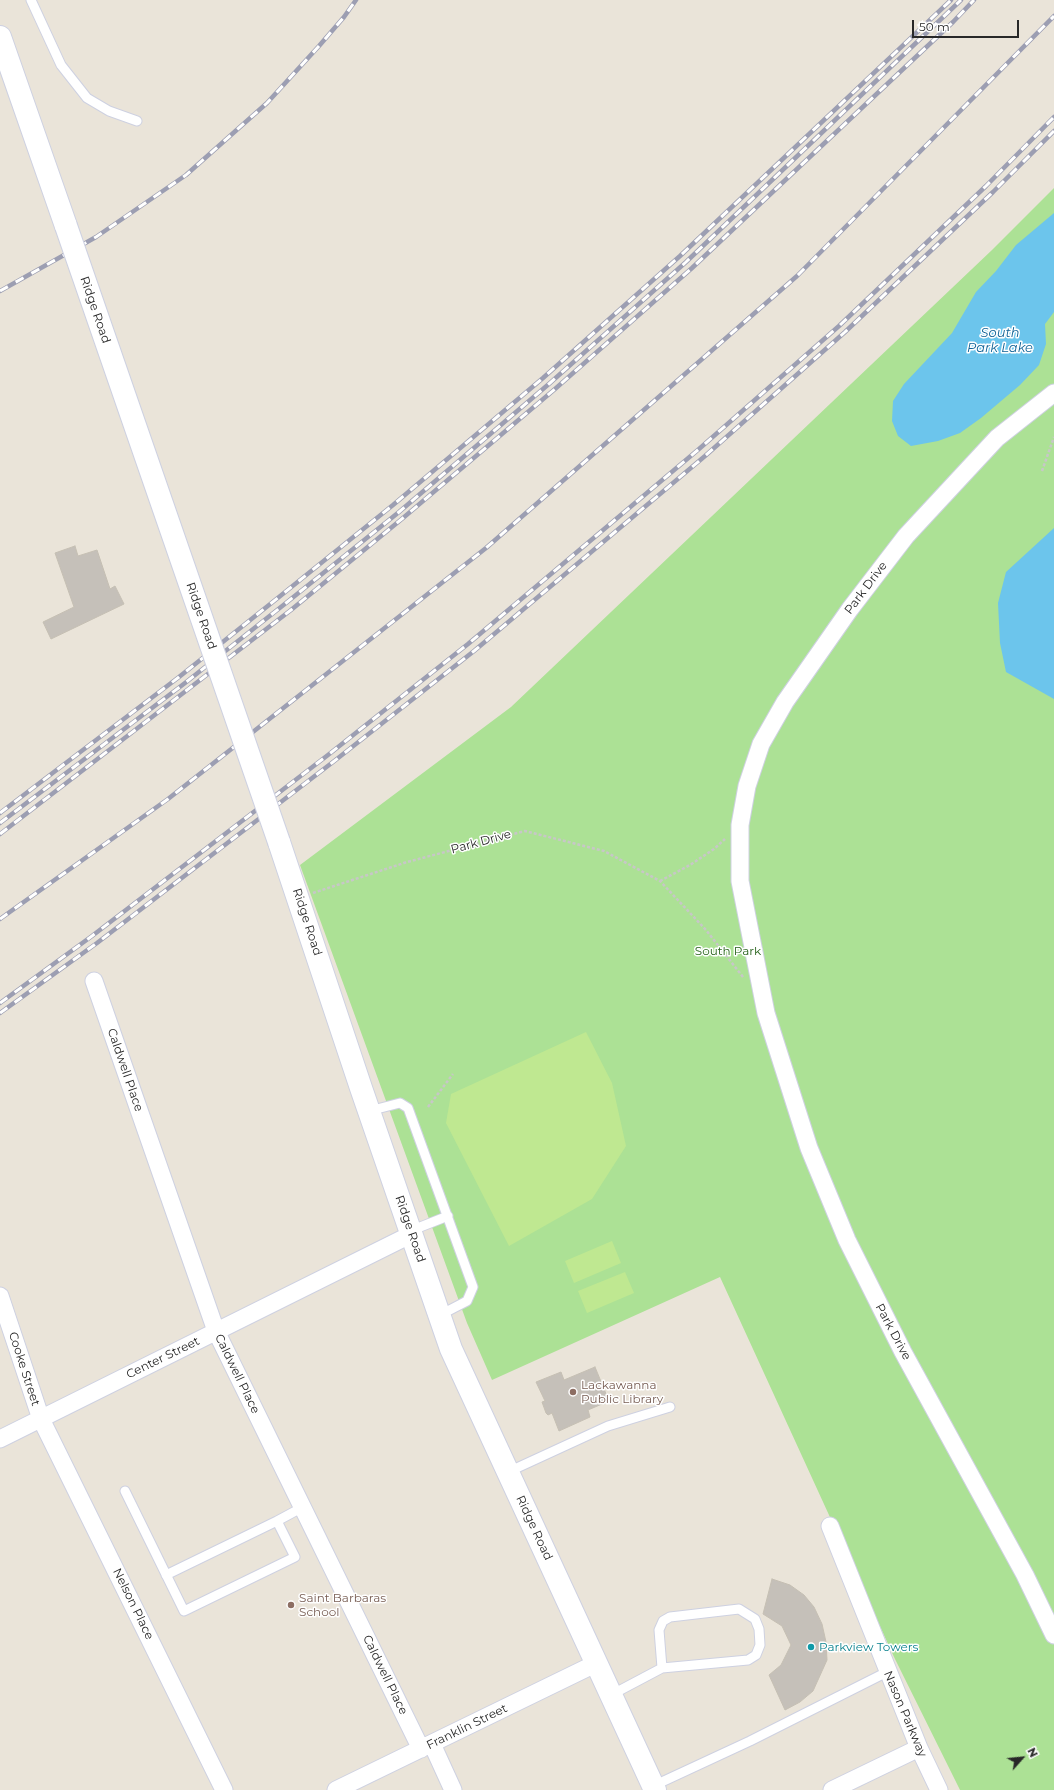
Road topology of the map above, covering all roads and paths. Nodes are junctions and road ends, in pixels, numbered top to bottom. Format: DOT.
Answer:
graph roads {
  1 [pos="31,0"];
  2 [pos="0,38"];
  3 [pos="137,120"];
  4 [pos="1054,393"];
  5 [pos="1054,437"];
  6 [pos="1042,471"];
  7 [pos="740,825"];
  8 [pos="660,882"];
  9 [pos="299,897"];
  10 [pos="744,978"];
  11 [pos="94,982"];
  12 [pos="453,1074"];
  13 [pos="428,1107"];
  14 [pos="369,1111"];
  15 [pos="448,1216"];
  16 [pos="411,1232"];
  17 [pos="0,1296"];
  18 [pos="440,1315"];
  19 [pos="216,1332"];
  20 [pos="670,1407"];
  21 [pos="41,1419"];
  22 [pos="0,1439"];
  23 [pos="508,1472"];
  24 [pos="125,1490"];
  25 [pos="303,1508"];
  26 [pos="277,1521"];
  27 [pos="830,1526"];
  28 [pos="166,1575"];
  29 [pos="1054,1635"];
  30 [pos="597,1663"];
  31 [pos="662,1668"];
  32 [pos="887,1672"];
  33 [pos="612,1695"];
  34 [pos="426,1746"];
  35 [pos="919,1748"];
  36 [pos="654,1788"];
  37 [pos="224,1790"];
  38 [pos="336,1790"];
  39 [pos="453,1790"];
  40 [pos="832,1790"];
  41 [pos="939,1790"];
  1 -- 3 [label="lane"];
  2 -- 9 [label="main road, Ridge Road, bridge"];
  4 -- 7 [label="street, Park Drive"];
  5 -- 6 [label="path"];
  7 -- 8 [label="path"];
  7 -- 29 [label="street, Park Drive"];
  8 -- 9 [label="path, Park Drive"];
  8 -- 10 [label="path, Park Drive"];
  9 -- 14 [label="main road, Ridge Road"];
  11 -- 19 [label="street, Caldwell Place"];
  12 -- 13 [label="path"];
  14 -- 15 [label="lane"];
  14 -- 16 [label="main road, Ridge Road"];
  15 -- 16 [label="lane"];
  15 -- 18 [label="lane"];
  16 -- 18 [label="main road, Ridge Road"];
  16 -- 19 [label="street, Center Street"];
  17 -- 21 [label="street, Cooke Street"];
  18 -- 23 [label="main road, Ridge Road"];
  19 -- 21 [label="street, Center Street"];
  19 -- 25 [label="street, Caldwell Place"];
  20 -- 23 [label="lane"];
  21 -- 22 [label="street, Center Street"];
  21 -- 37 [label="street, Nelson Place"];
  23 -- 30 [label="main road, Ridge Road"];
  24 -- 28 [label="lane"];
  25 -- 26 [label="lane"];
  25 -- 34 [label="street, Caldwell Place"];
  26 -- 28 [label="lane"];
  26 -- 28 [label="lane"];
  27 -- 32 [label="street, Nason Parkway"];
  30 -- 33 [label="main road, Ridge Road"];
  30 -- 34 [label="street, Franklin Street"];
  31 -- 31 [label="lane"];
  31 -- 33 [label="lane"];
  32 -- 35 [label="street, Nason Parkway"];
  32 -- 36 [label="lane"];
  33 -- 36 [label="main road, Ridge Road"];
  34 -- 38 [label="street, Franklin Street"];
  34 -- 39 [label="street, Caldwell Place"];
  35 -- 40 [label="street"];
  35 -- 41 [label="street, Nason Parkway"];
}
